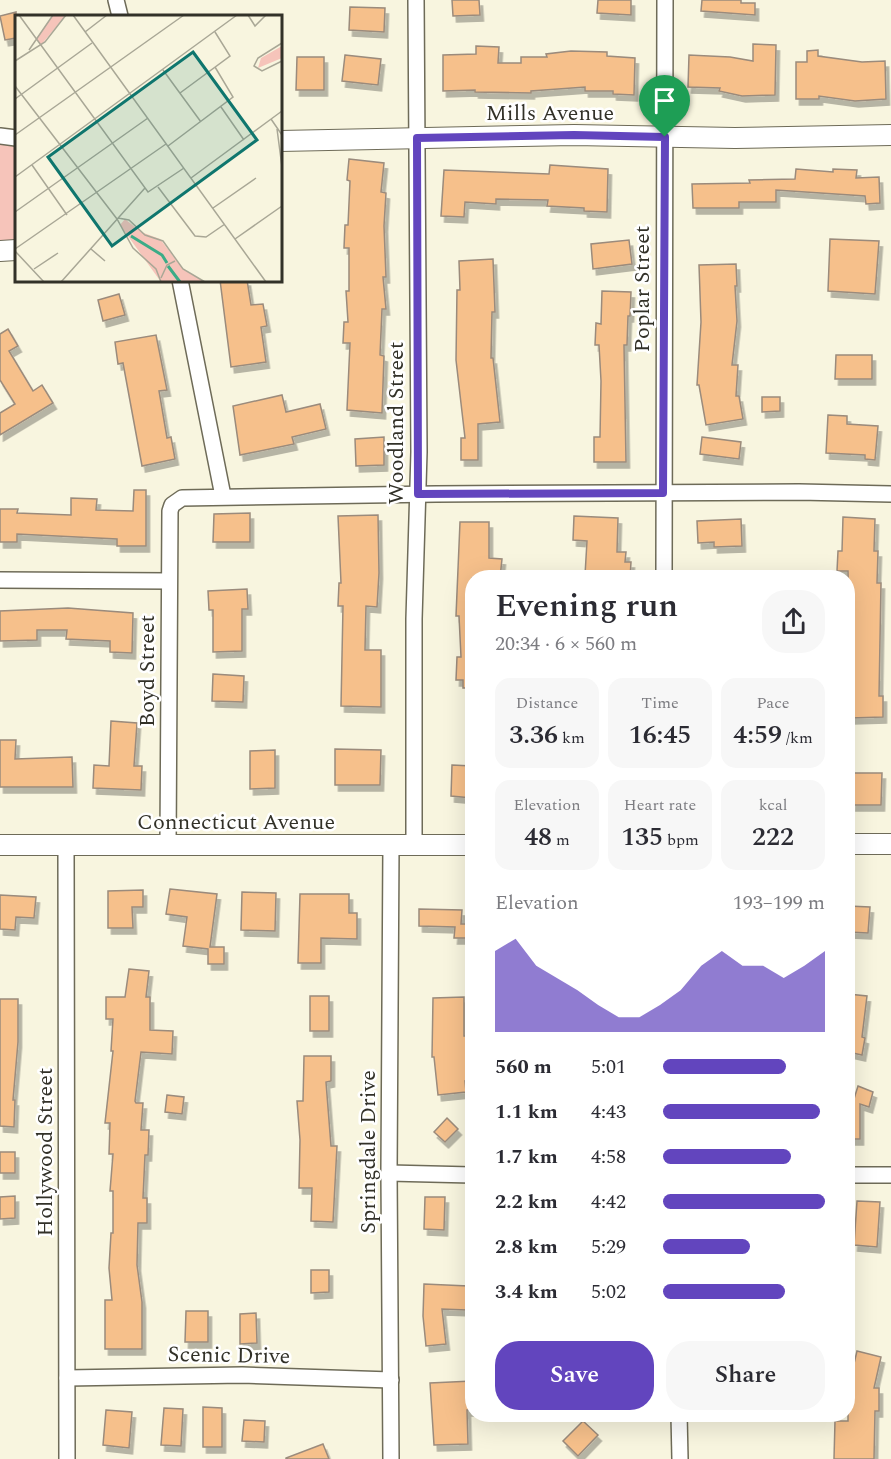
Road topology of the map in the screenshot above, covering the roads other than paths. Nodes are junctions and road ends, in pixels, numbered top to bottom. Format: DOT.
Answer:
graph roads {
  1 [pos="116,0"];
  2 [pos="416,0"];
  3 [pos="665,0"];
  4 [pos="120,15"];
  5 [pos="891,135"];
  6 [pos="0,136"];
  7 [pos="665,137"];
  8 [pos="15,138"];
  9 [pos="417,138"];
  10 [pos="282,141"];
  11 [pos="15,250"];
  12 [pos="0,251"];
  13 [pos="180,282"];
  14 [pos="663,493"];
  15 [pos="418,494"];
  16 [pos="891,494"];
  17 [pos="223,496"];
  18 [pos="664,570"];
  19 [pos="0,580"];
  20 [pos="169,581"];
  21 [pos="391,844"];
  22 [pos="855,844"];
  23 [pos="891,844"];
  24 [pos="66,845"];
  25 [pos="168,845"];
  26 [pos="414,845"];
  27 [pos="465,845"];
  28 [pos="0,846"];
  29 [pos="389,1173"];
  30 [pos="465,1174"];
  31 [pos="855,1175"];
  32 [pos="891,1175"];
  33 [pos="67,1378"];
  34 [pos="391,1380"];
  35 [pos="679,1422"];
  36 [pos="67,1459"];
  37 [pos="392,1459"];
  38 [pos="680,1459"];
  1 -- 4 [label="street"];
  2 -- 9 [label="street, Woodland Street"];
  3 -- 7 [label="street, Poplar Street"];
  5 -- 7 [label="street, Mills Avenue"];
  6 -- 8 [label="street"];
  7 -- 9 [label="street, Mills Avenue"];
  7 -- 14 [label="street, Poplar Street"];
  9 -- 10 [label="street, Mills Avenue"];
  9 -- 15 [label="street, Woodland Street"];
  11 -- 12 [label="street"];
  13 -- 17 [label="street"];
  14 -- 15 [label="street"];
  14 -- 16 [label="street"];
  14 -- 18 [label="street, Poplar Street"];
  15 -- 17 [label="street"];
  15 -- 26 [label="street, Woodland Street"];
  17 -- 20 [label="street, Boyd Street"];
  19 -- 20 [label="street"];
  20 -- 25 [label="street, Boyd Street"];
  21 -- 25 [label="street, Connecticut Avenue"];
  21 -- 26 [label="street, Connecticut Avenue"];
  21 -- 29 [label="street, Springdale Drive"];
  22 -- 23 [label="street"];
  24 -- 25 [label="street, Connecticut Avenue"];
  24 -- 28 [label="street, Connecticut Avenue"];
  24 -- 33 [label="street, Hollywood Street"];
  26 -- 27 [label="street, Connecticut Avenue"];
  29 -- 30 [label="street"];
  29 -- 34 [label="street, Springdale Drive"];
  31 -- 32 [label="street"];
  33 -- 34 [label="street, Scenic Drive"];
  33 -- 36 [label="street, Hollywood Street"];
  34 -- 37 [label="street, Springdale Drive"];
  35 -- 38 [label="street"];
}
